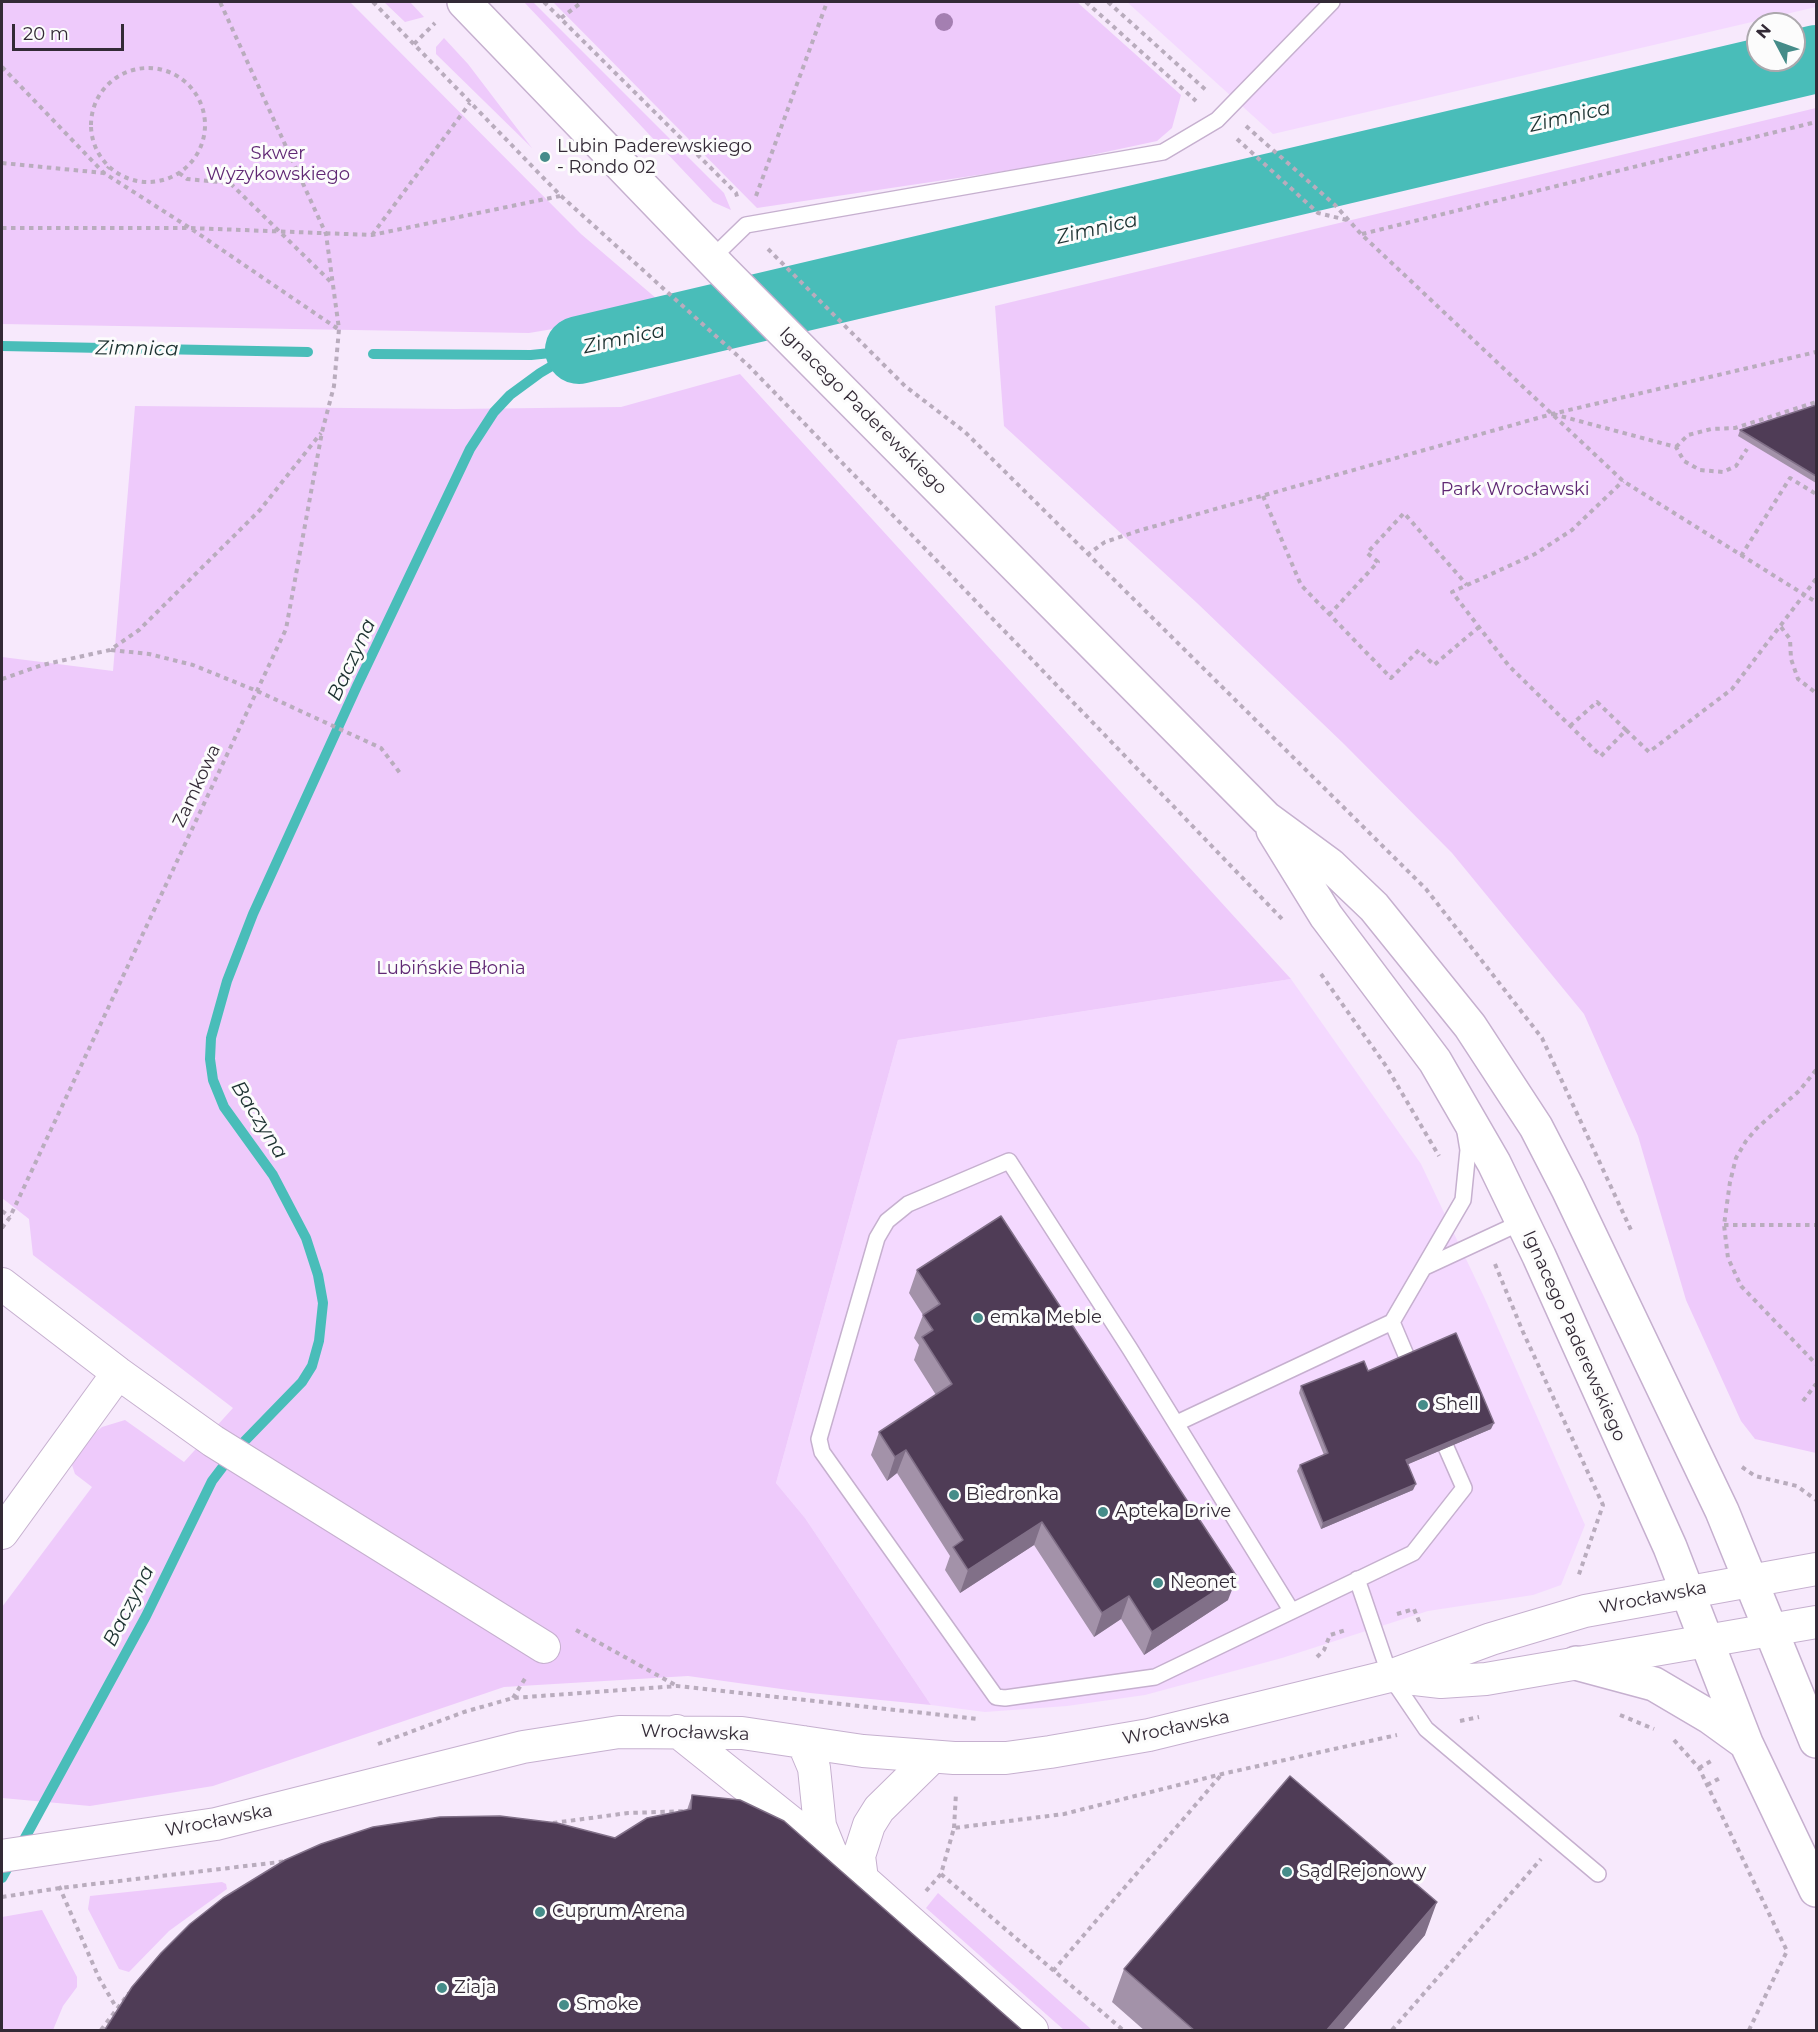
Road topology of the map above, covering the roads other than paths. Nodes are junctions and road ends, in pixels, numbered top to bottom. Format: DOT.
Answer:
graph roads {
  1 [pos="464,2"];
  2 [pos="1332,2"];
  3 [pos="717,264"];
  4 [pos="1266,818"];
  5 [pos="1461,1104"];
  6 [pos="1522,1222"];
  7 [pos="1425,1267"];
  8 [pos="2,1284"];
  9 [pos="1392,1322"];
  10 [pos="118,1373"];
  11 [pos="1419,1384"];
  12 [pos="1432,1415"];
  13 [pos="1177,1423"];
  14 [pos="2,1533"];
  15 [pos="1816,1569"];
  16 [pos="1357,1579"];
  17 [pos="1752,1579"];
  18 [pos="1687,1591"];
  19 [pos="1291,1610"];
  20 [pos="1816,1622"];
  21 [pos="1772,1629"];
  22 [pos="1707,1641"];
  23 [pos="544,1647"];
  24 [pos="1576,1663"];
  25 [pos="1390,1676"];
  26 [pos="677,1731"];
  27 [pos="1816,1741"];
  28 [pos="802,1742"];
  29 [pos="1746,1743"];
  30 [pos="932,1757"];
  31 [pos="832,1854"];
  32 [pos="2,1856"];
  33 [pos="1598,1874"];
  34 [pos="862,1879"];
  35 [pos="1816,1890"];
  36 [pos="1032,2031"];
  1 -- 3 [label="street, Ignacego Paderewskiego"];
  2 -- 3 [label="lane"];
  3 -- 4 [label="street, Ignacego Paderewskiego"];
  4 -- 5 [label="street, Ignacego Paderewskiego"];
  4 -- 17 [label="street, Ignacego Paderewskiego"];
  5 -- 6 [label="street, Ignacego Paderewskiego"];
  5 -- 7 [label="lane"];
  6 -- 7 [label="lane"];
  6 -- 18 [label="street, Ignacego Paderewskiego"];
  7 -- 9 [label="lane"];
  8 -- 10 [label="street"];
  9 -- 11 [label="lane"];
  9 -- 13 [label="lane"];
  10 -- 14 [label="street"];
  10 -- 23 [label="street"];
  12 -- 16 [label="lane"];
  13 -- 19 [label="lane"];
  13 -- 19 [label="lane"];
  15 -- 17 [label="street, Wrocławska"];
  16 -- 19 [label="lane"];
  16 -- 25 [label="lane"];
  17 -- 18 [label="street, Wrocławska"];
  17 -- 21 [label="street, Ignacego Paderewskiego"];
  18 -- 22 [label="street, Ignacego Paderewskiego"];
  18 -- 25 [label="street, Wrocławska"];
  20 -- 21 [label="street, Wrocławska"];
  21 -- 22 [label="street, Wrocławska"];
  21 -- 27 [label="street, Ignacego Paderewskiego"];
  22 -- 24 [label="street, Wrocławska"];
  22 -- 29 [label="street, Ignacego Paderewskiego"];
  24 -- 25 [label="street, Wrocławska"];
  24 -- 29 [label="street"];
  25 -- 30 [label="street, Wrocławska"];
  25 -- 33 [label="lane"];
  26 -- 28 [label="street, Wrocławska"];
  26 -- 31 [label="street"];
  26 -- 32 [label="street, Wrocławska"];
  28 -- 30 [label="street, Wrocławska"];
  28 -- 31 [label="street"];
  29 -- 35 [label="street, Ignacego Paderewskiego"];
  30 -- 34 [label="street"];
  31 -- 34 [label="street"];
  34 -- 36 [label="street"];
}
